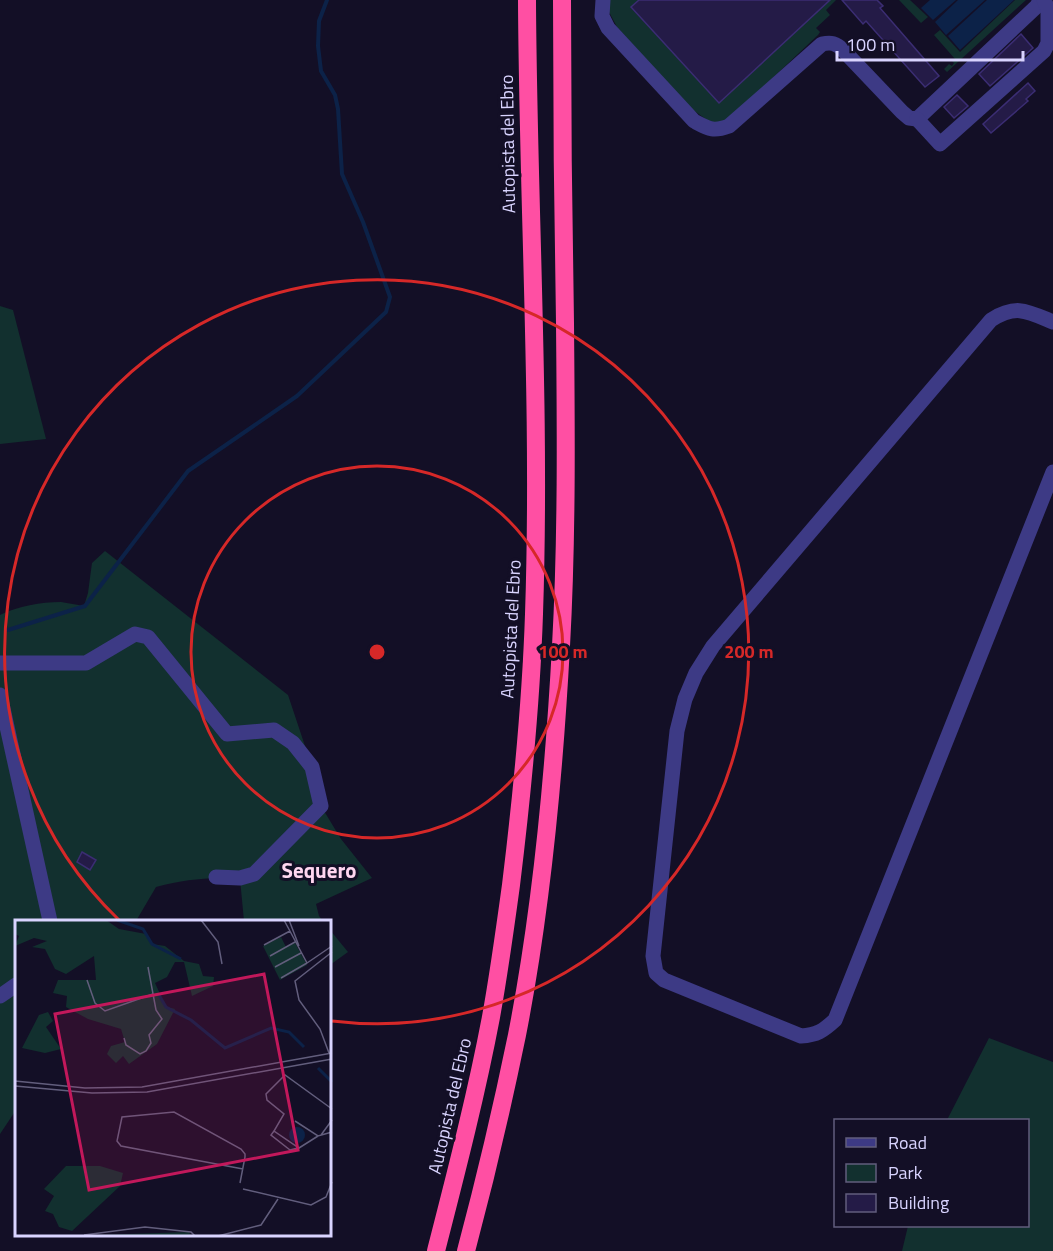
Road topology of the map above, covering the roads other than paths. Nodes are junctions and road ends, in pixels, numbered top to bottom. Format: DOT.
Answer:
graph roads {
  1 [pos="527,0"];
  2 [pos="562,0"];
  3 [pos="603,0"];
  4 [pos="1040,0"];
  5 [pos="1044,0"];
  6 [pos="917,118"];
  7 [pos="1053,322"];
  8 [pos="1053,472"];
  9 [pos="0,663"];
  10 [pos="0,695"];
  11 [pos="216,877"];
  12 [pos="50,920"];
  13 [pos="15,986"];
  14 [pos="0,996"];
  15 [pos="436,1251"];
  16 [pos="466,1251"];
  1 -- 15 [label="highway, Autopista del Ebro"];
  2 -- 16 [label="highway"];
  3 -- 6 [label="street"];
  4 -- 6 [label="street"];
  5 -- 6 [label="street"];
  7 -- 8 [label="street"];
  9 -- 11 [label="street"];
  10 -- 12 [label="street"];
  13 -- 14 [label="street"];
}
